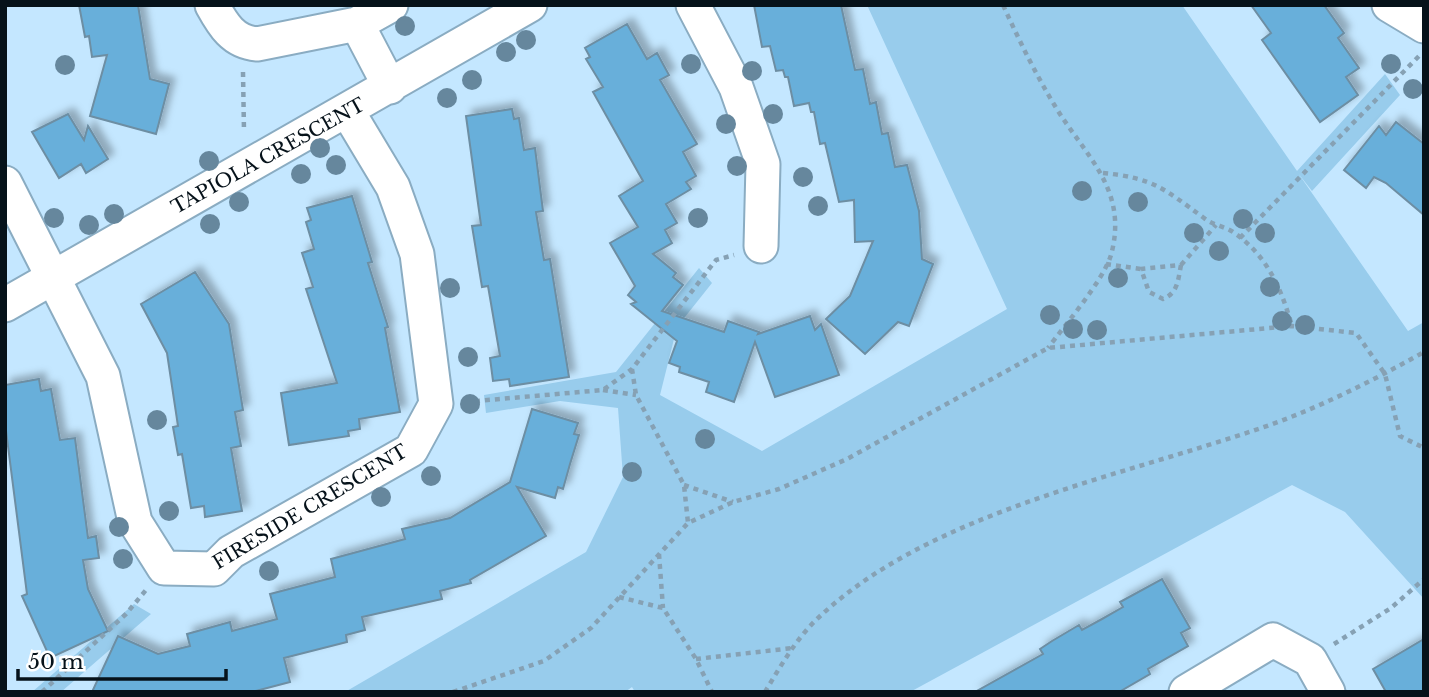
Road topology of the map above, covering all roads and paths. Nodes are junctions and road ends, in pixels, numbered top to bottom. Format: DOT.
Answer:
graph roads {
  1 [pos="212,5"];
  2 [pos="391,5"];
  3 [pos="530,5"];
  4 [pos="692,5"];
  5 [pos="1003,5"];
  6 [pos="1389,5"];
  7 [pos="357,24"];
  8 [pos="1424,26"];
  9 [pos="242,43"];
  10 [pos="1424,51"];
  11 [pos="390,87"];
  12 [pos="348,112"];
  13 [pos="244,132"];
  14 [pos="1103,173"];
  15 [pos="5,183"];
  16 [pos="1216,225"];
  17 [pos="1240,238"];
  18 [pos="761,246"];
  19 [pos="1106,264"];
  20 [pos="1181,265"];
  21 [pos="1141,269"];
  22 [pos="54,275"];
  23 [pos="5,304"];
  24 [pos="1292,326"];
  25 [pos="1048,348"];
  26 [pos="1424,352"];
  27 [pos="632,369"];
  28 [pos="1385,374"];
  29 [pos="603,390"];
  30 [pos="636,395"];
  31 [pos="436,404"];
  32 [pos="1424,448"];
  33 [pos="684,485"];
  34 [pos="733,502"];
  35 [pos="688,523"];
  36 [pos="659,554"];
  37 [pos="164,568"];
  38 [pos="1424,579"];
  39 [pos="619,597"];
  40 [pos="663,608"];
  41 [pos="793,648"];
  42 [pos="696,659"];
  43 [pos="1310,660"];
  44 [pos="41,692"];
  45 [pos="453,692"];
  46 [pos="712,692"];
  47 [pos="765,692"];
  48 [pos="1186,692"];
  49 [pos="1328,692"];
  1 -- 9 [label="street"];
  2 -- 7 [label="street"];
  3 -- 11 [label="street, TAPIOLA CRESCENT"];
  4 -- 18 [label="street"];
  5 -- 14 [label="path"];
  6 -- 8 [label="street"];
  7 -- 9 [label="street"];
  7 -- 11 [label="street"];
  9 -- 13 [label="path"];
  10 -- 17 [label="path"];
  11 -- 12 [label="street, TAPIOLA CRESCENT"];
  12 -- 22 [label="street, TAPIOLA CRESCENT"];
  12 -- 31 [label="street"];
  14 -- 16 [label="path"];
  14 -- 19 [label="path"];
  15 -- 22 [label="street"];
  16 -- 17 [label="path"];
  16 -- 20 [label="path"];
  17 -- 24 [label="path"];
  18 -- 27 [label="path"];
  19 -- 21 [label="path"];
  19 -- 25 [label="path"];
  20 -- 21 [label="path"];
  20 -- 21 [label="path"];
  22 -- 23 [label="street, TAPIOLA CRESCENT"];
  22 -- 37 [label="street"];
  24 -- 25 [label="path"];
  24 -- 28 [label="path"];
  25 -- 34 [label="path"];
  26 -- 28 [label="path"];
  27 -- 29 [label="path"];
  27 -- 30 [label="path"];
  28 -- 32 [label="path"];
  28 -- 41 [label="path"];
  29 -- 30 [label="path"];
  29 -- 31 [label="path"];
  30 -- 33 [label="path"];
  31 -- 37 [label="street, FIRESIDE CRESCENT"];
  33 -- 34 [label="path"];
  33 -- 35 [label="path"];
  34 -- 35 [label="path"];
  35 -- 36 [label="path"];
  36 -- 39 [label="path"];
  36 -- 40 [label="path"];
  37 -- 44 [label="path"];
  38 -- 43 [label="path"];
  39 -- 40 [label="path"];
  39 -- 45 [label="path"];
  40 -- 42 [label="path"];
  41 -- 42 [label="path"];
  41 -- 47 [label="path"];
  42 -- 46 [label="path"];
  43 -- 48 [label="street"];
  43 -- 49 [label="street"];
}
